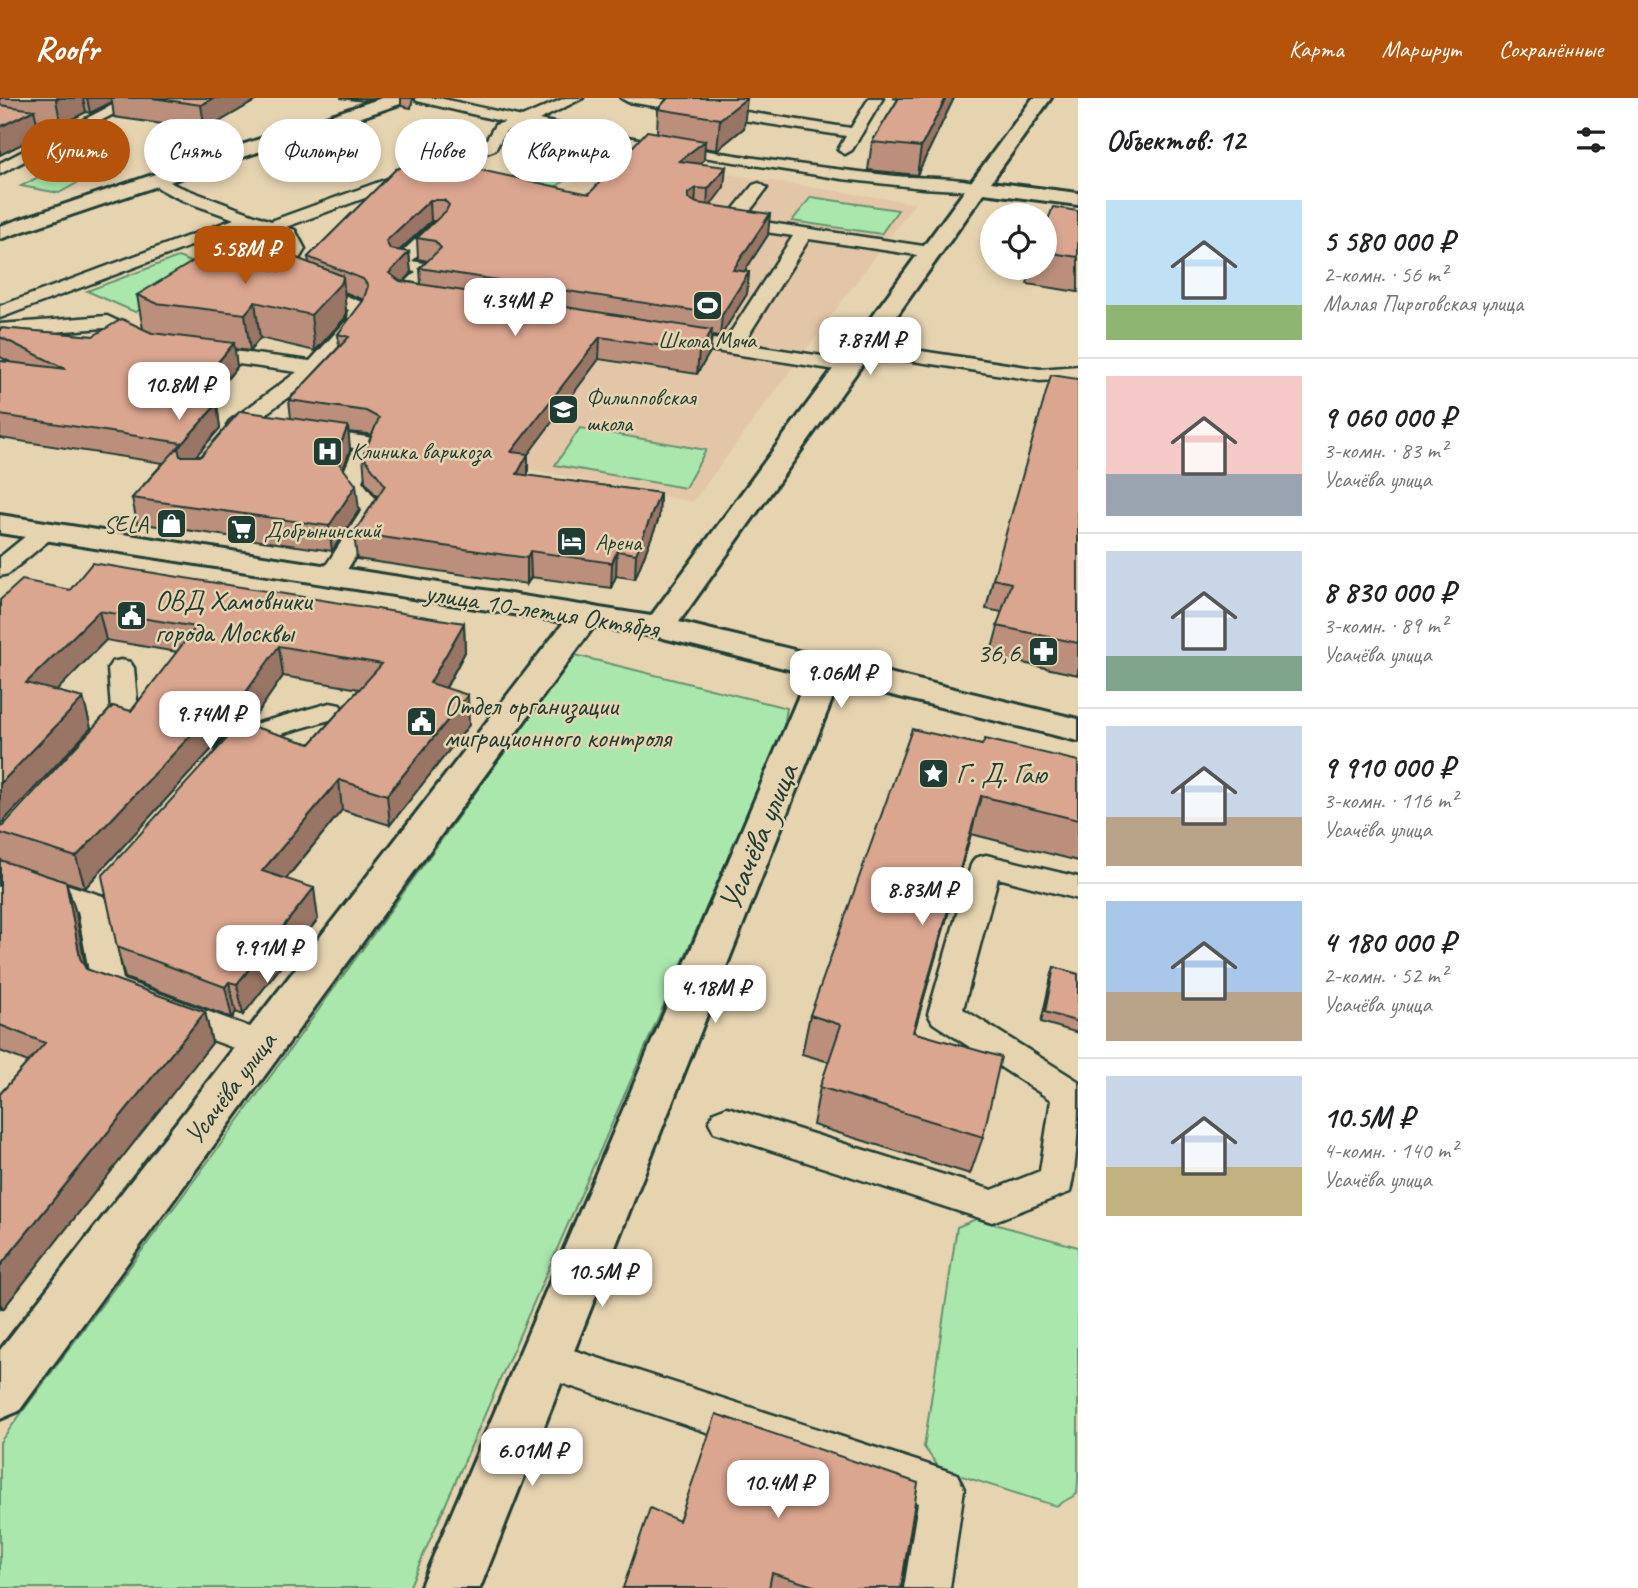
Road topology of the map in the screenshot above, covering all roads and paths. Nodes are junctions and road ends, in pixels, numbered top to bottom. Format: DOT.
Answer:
graph roads {
  1 [pos="137,98"];
  2 [pos="400,98"];
  3 [pos="422,98"];
  4 [pos="576,98"];
  5 [pos="628,98"];
  6 [pos="876,98"];
  7 [pos="1042,98"];
  8 [pos="96,119"];
  9 [pos="508,119"];
  10 [pos="525,119"];
  11 [pos="502,127"];
  12 [pos="854,133"];
  13 [pos="632,142"];
  14 [pos="244,150"];
  15 [pos="21,158"];
  16 [pos="0,169"];
  17 [pos="833,172"];
  18 [pos="147,182"];
  19 [pos="160,182"];
  20 [pos="976,186"];
  21 [pos="759,188"];
  22 [pos="1078,199"];
  23 [pos="709,218"];
  24 [pos="248,219"];
  25 [pos="734,222"];
  26 [pos="271,227"];
  27 [pos="439,227"];
  28 [pos="0,233"];
  29 [pos="804,233"];
  30 [pos="930,252"];
  31 [pos="442,302"];
  32 [pos="0,312"];
  33 [pos="0,330"];
  34 [pos="732,347"];
  35 [pos="851,364"];
  36 [pos="315,368"];
  37 [pos="1078,372"];
  38 [pos="237,425"];
  39 [pos="263,429"];
  40 [pos="289,432"];
  41 [pos="220,445"];
  42 [pos="0,524"];
  43 [pos="46,531"];
  44 [pos="0,569"];
  45 [pos="331,576"];
  46 [pos="586,615"];
  47 [pos="659,627"];
  48 [pos="121,668"];
  49 [pos="827,669"];
  50 [pos="330,711"];
  51 [pos="1078,730"];
  52 [pos="82,759"];
  53 [pos="216,766"];
  54 [pos="0,874"];
  55 [pos="1078,888"];
  56 [pos="262,1045"];
  57 [pos="1074,1093"];
  58 [pos="727,1122"];
  59 [pos="542,1359"];
  60 [pos="0,1394"];
  61 [pos="450,1588"];
  62 [pos="927,1588"];
  1 -- 8 [label="lane"];
  2 -- 14 [label="street"];
  3 -- 9 [label="lane"];
  4 -- 10 [label="lane"];
  5 -- 12 [label="lane"];
  6 -- 12 [label="lane"];
  7 -- 20 [label="street"];
  11 -- 26 [label="lane"];
  12 -- 17 [label="lane"];
  13 -- 17 [label="lane"];
  15 -- 16 [label="lane"];
  17 -- 20 [label="lane"];
  18 -- 28 [label="street"];
  19 -- 24 [label="lane"];
  20 -- 22 [label="street"];
  20 -- 30 [label="street"];
  21 -- 25 [label="lane"];
  23 -- 25 [label="lane"];
  24 -- 26 [label="lane"];
  24 -- 32 [label="lane"];
  25 -- 29 [label="lane"];
  26 -- 36 [label="lane"];
  27 -- 31 [label="lane"];
  29 -- 30 [label="lane"];
  29 -- 34 [label="lane"];
  30 -- 35 [label="street"];
  33 -- 36 [label="lane"];
  34 -- 35 [label="lane"];
  34 -- 35 [label="lane"];
  35 -- 37 [label="lane"];
  35 -- 47 [label="street"];
  36 -- 38 [label="lane"];
  38 -- 39 [label="lane"];
  38 -- 41 [label="lane"];
  40 -- 45 [label="lane"];
  42 -- 43 [label="street, улица 10-летия Октября"];
  43 -- 44 [label="lane"];
  43 -- 45 [label="street, улица 10-летия Октября"];
  45 -- 46 [label="street, улица 10-летия Октября"];
  46 -- 47 [label="street, улица 10-летия Октября"];
  46 -- 56 [label="street, Усачёва улица"];
  47 -- 49 [label="street, улица 10-летия Октября"];
  48 -- 52 [label="lane"];
  49 -- 51 [label="street, улица 10-летия Октября"];
  49 -- 59 [label="street, Усачёва улица"];
  50 -- 53 [label="lane"];
  54 -- 56 [label="lane"];
  55 -- 57 [label="lane"];
  56 -- 60 [label="street, Усачёва улица"];
  57 -- 58 [label="lane"];
  59 -- 61 [label="street, Усачёва улица"];
  59 -- 62 [label="lane"];
}
